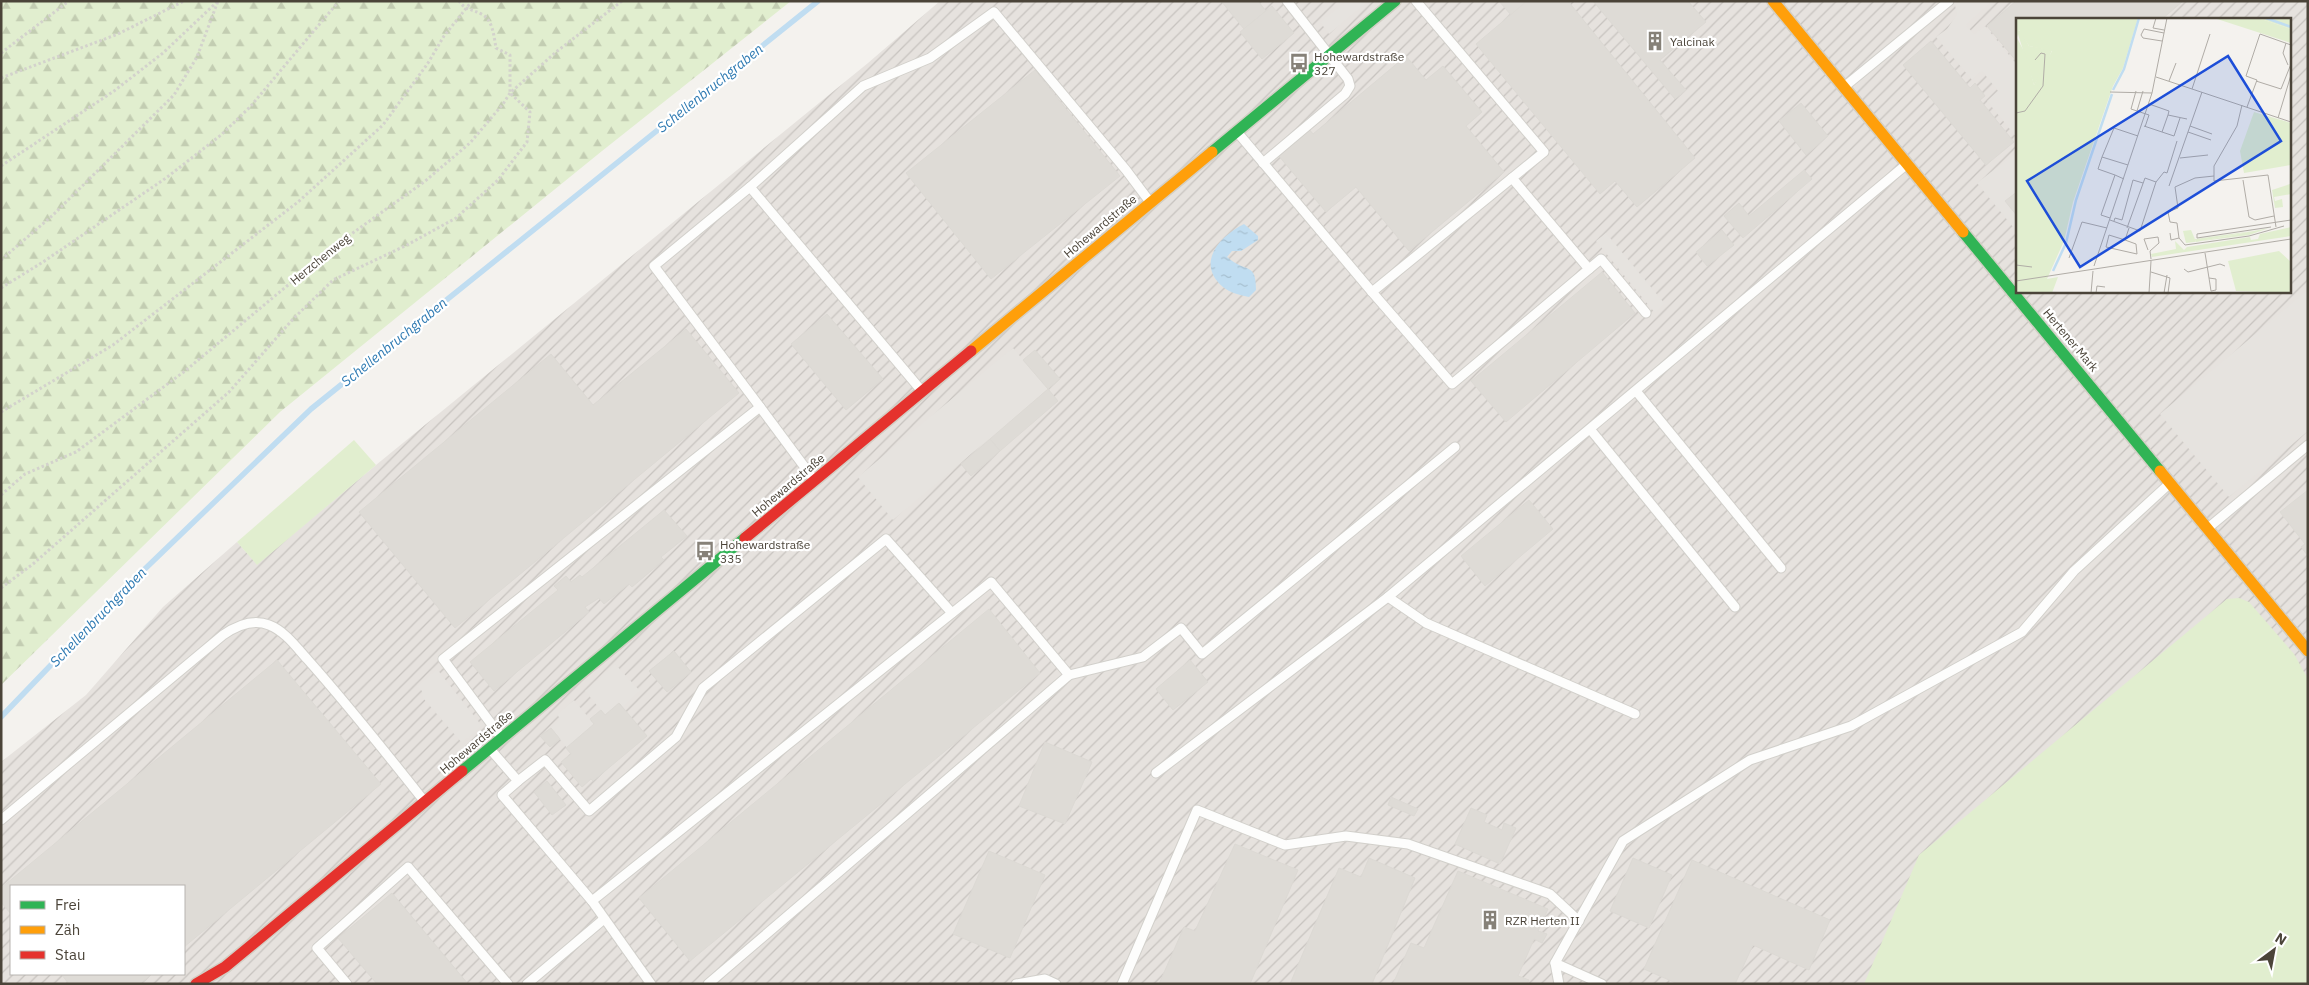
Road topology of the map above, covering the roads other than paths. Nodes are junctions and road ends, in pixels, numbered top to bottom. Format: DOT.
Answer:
graph roads {
  1 [pos="1287,1"];
  2 [pos="1395,1"];
  3 [pos="1416,1"];
  4 [pos="1773,1"];
  5 [pos="1949,1"];
  6 [pos="1328,55"];
  7 [pos="1844,87"];
  8 [pos="1236,131"];
  9 [pos="1263,163"];
  10 [pos="1907,164"];
  11 [pos="1512,178"];
  12 [pos="750,186"];
  13 [pos="1150,202"];
  14 [pos="1589,269"];
  15 [pos="1372,292"];
  16 [pos="1646,313"];
  17 [pos="1636,391"];
  18 [pos="922,392"];
  19 [pos="760,407"];
  20 [pos="1590,429"];
  21 [pos="2308,445"];
  22 [pos="1455,446"];
  23 [pos="815,481"];
  24 [pos="2170,482"];
  25 [pos="2208,528"];
  26 [pos="1781,568"];
  27 [pos="1388,597"];
  28 [pos="1734,607"];
  29 [pos="952,614"];
  30 [pos="2308,651"];
  31 [pos="1069,675"];
  32 [pos="1635,714"];
  33 [pos="502,739"];
  34 [pos="490,748"];
  35 [pos="1156,773"];
  36 [pos="518,781"];
  37 [pos="426,802"];
  38 [pos="1,820"];
  39 [pos="592,901"];
  40 [pos="604,919"];
  41 [pos="1579,921"];
  42 [pos="1555,963"];
  43 [pos="196,984"];
  44 [pos="347,984"];
  45 [pos="508,984"];
  46 [pos="527,984"];
  47 [pos="651,984"];
  48 [pos="708,984"];
  49 [pos="1016,984"];
  50 [pos="1056,984"];
  51 [pos="1122,984"];
  52 [pos="1559,984"];
  53 [pos="1602,984"];
  1 -- 6 [label="lane"];
  2 -- 6 [label="street, Hohewardstraße"];
  3 -- 11 [label="lane"];
  4 -- 7 [label="street, Hertener Mark"];
  5 -- 7 [label="lane"];
  6 -- 8 [label="street, Hohewardstraße"];
  6 -- 9 [label="lane"];
  7 -- 10 [label="street, Hertener Mark"];
  8 -- 9 [label="lane"];
  8 -- 13 [label="street, Hohewardstraße"];
  9 -- 15 [label="lane"];
  10 -- 17 [label="lane"];
  10 -- 24 [label="street, Hertener Mark"];
  11 -- 14 [label="lane"];
  11 -- 15 [label="lane"];
  12 -- 13 [label="lane"];
  12 -- 18 [label="lane"];
  12 -- 19 [label="lane"];
  13 -- 18 [label="street, Hohewardstraße"];
  14 -- 15 [label="lane"];
  14 -- 16 [label="lane"];
  17 -- 20 [label="lane"];
  17 -- 26 [label="lane"];
  18 -- 23 [label="street, Hohewardstraße"];
  19 -- 23 [label="lane"];
  19 -- 33 [label="lane"];
  20 -- 27 [label="lane"];
  20 -- 28 [label="lane"];
  21 -- 25 [label="lane"];
  22 -- 31 [label="lane"];
  23 -- 33 [label="street, Hohewardstraße"];
  24 -- 25 [label="street, Hertener Mark"];
  24 -- 41 [label="lane"];
  25 -- 30 [label="street, Hertener Mark"];
  27 -- 32 [label="lane"];
  27 -- 35 [label="lane"];
  29 -- 31 [label="lane"];
  29 -- 36 [label="lane"];
  29 -- 39 [label="lane"];
  31 -- 48 [label="lane"];
  33 -- 34 [label="street, Hohewardstraße"];
  34 -- 36 [label="lane"];
  34 -- 37 [label="street, Hohewardstraße"];
  36 -- 39 [label="lane"];
  37 -- 38 [label="lane"];
  37 -- 43 [label="street, Hohewardstraße"];
  39 -- 40 [label="lane"];
  40 -- 46 [label="lane"];
  40 -- 47 [label="lane"];
  41 -- 42 [label="lane"];
  41 -- 51 [label="lane"];
  42 -- 52 [label="lane"];
  42 -- 53 [label="lane"];
  44 -- 45 [label="lane"];
  49 -- 50 [label="lane"];
}
